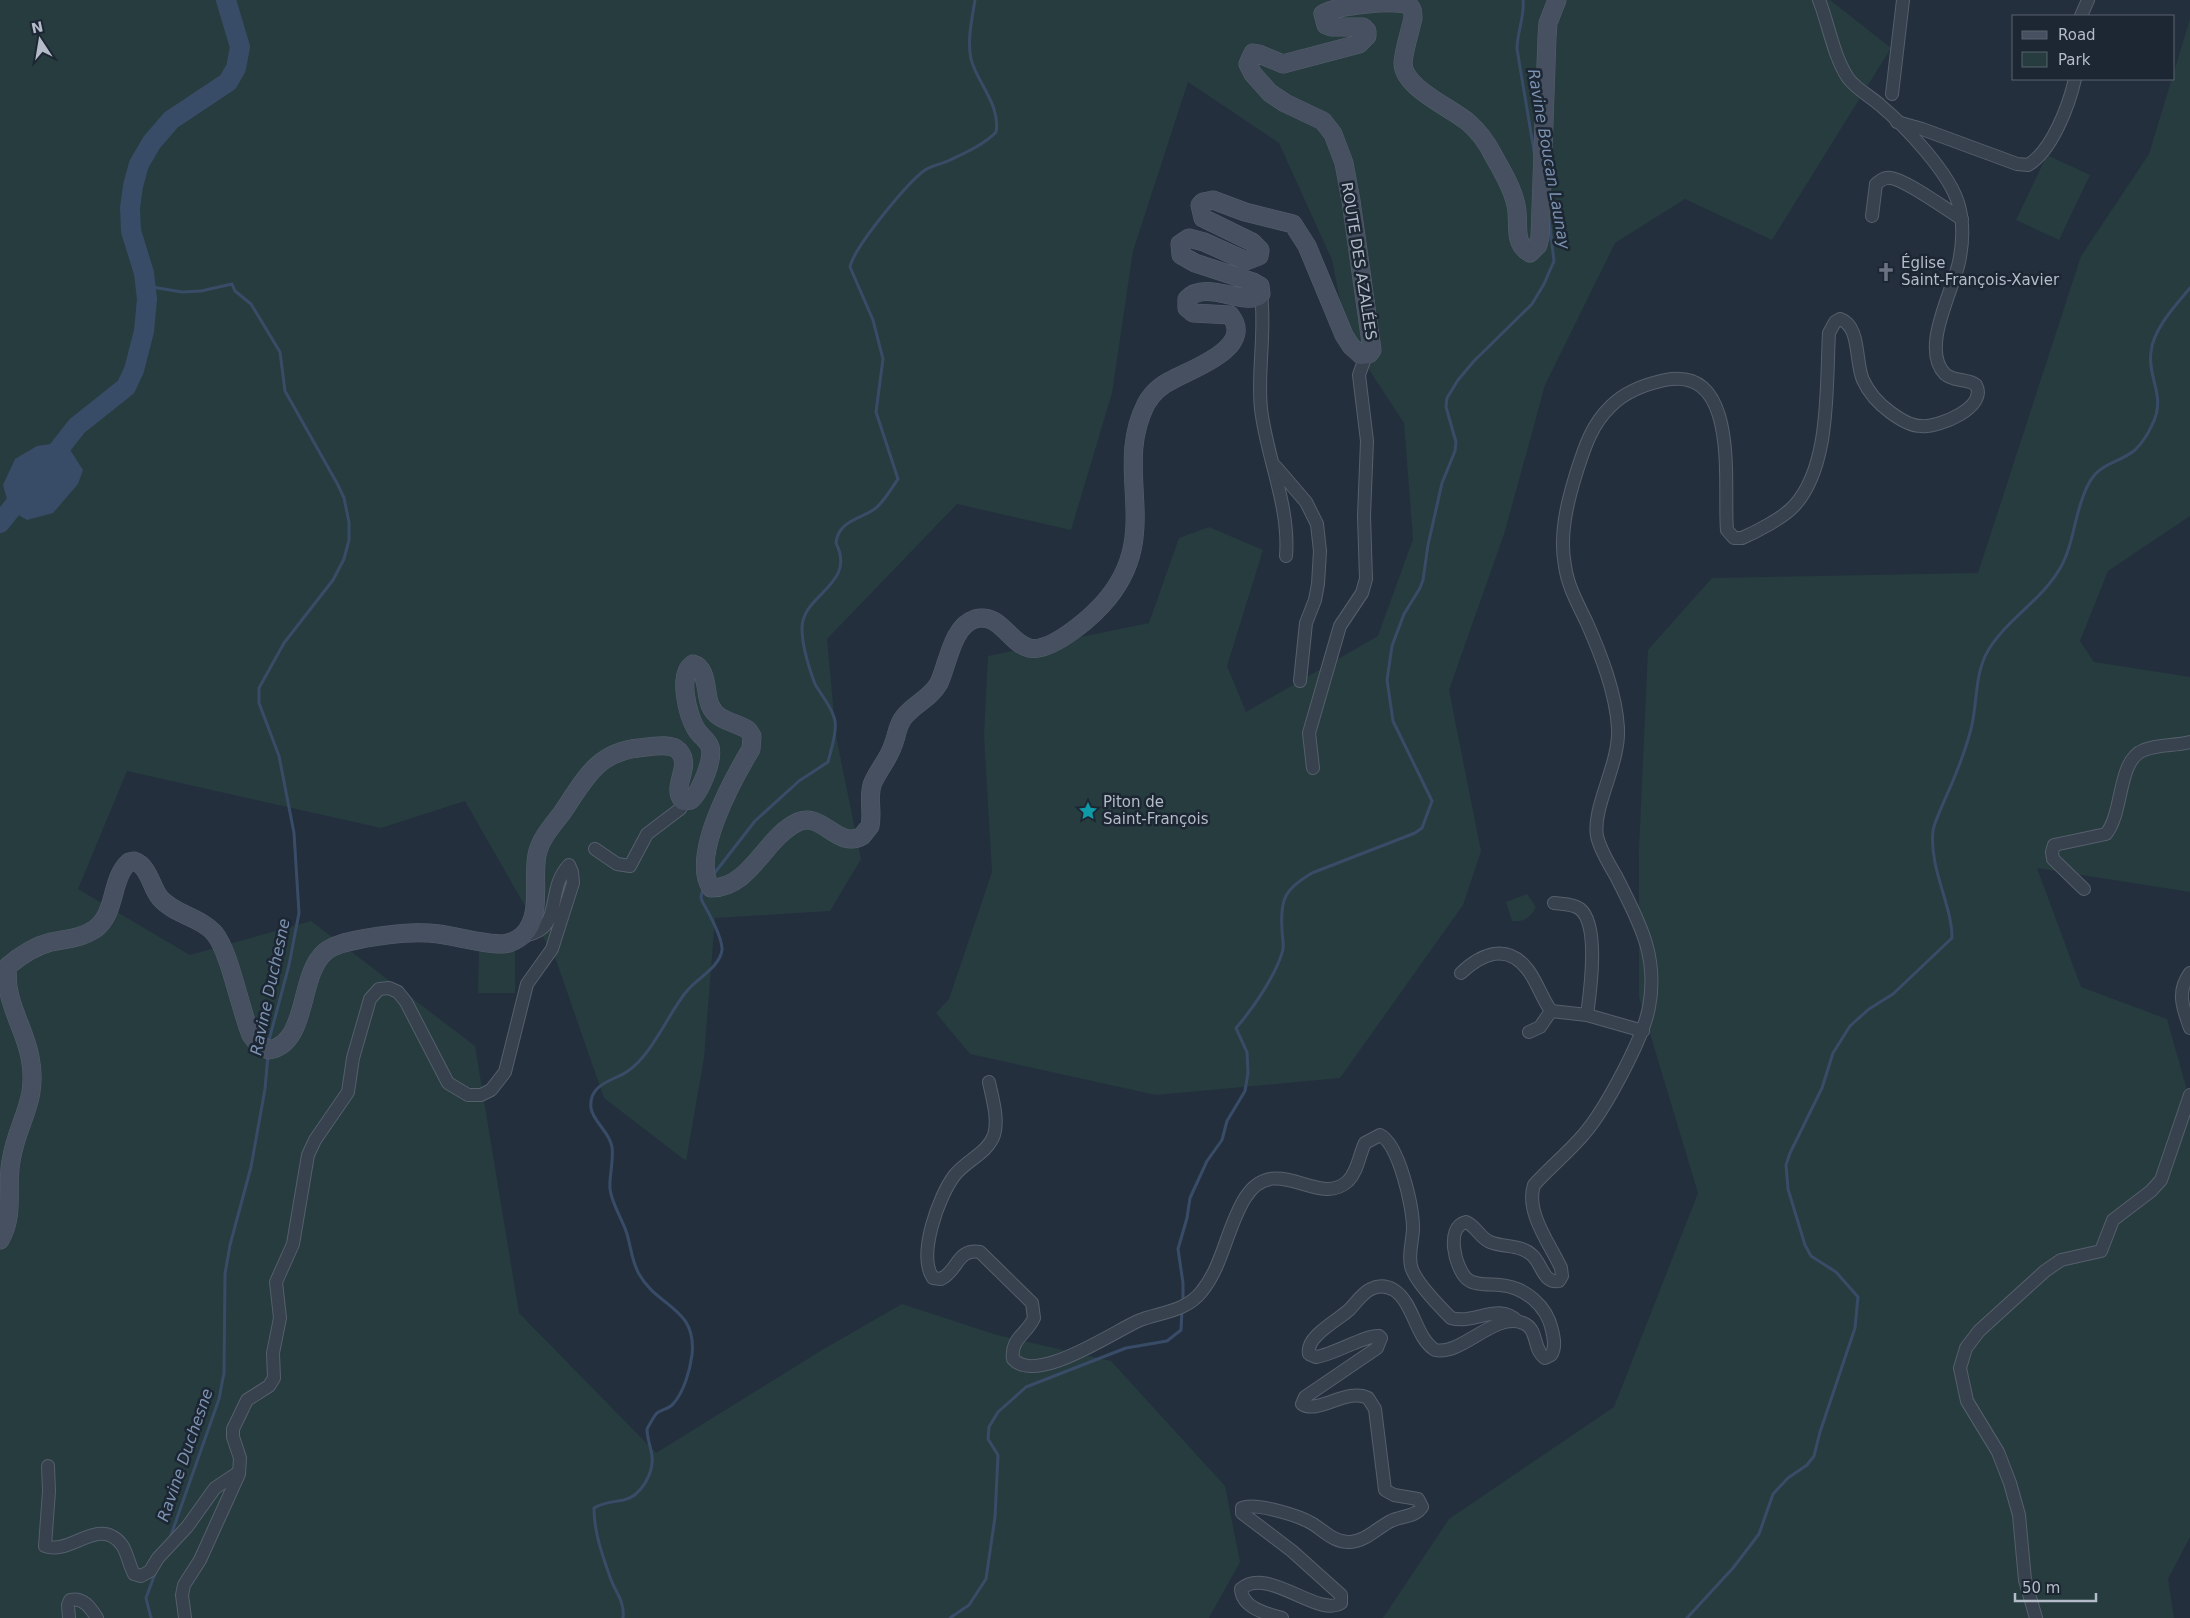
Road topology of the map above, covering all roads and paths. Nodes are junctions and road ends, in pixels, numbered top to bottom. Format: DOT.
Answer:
graph roads {
  1 [pos="1557,0"];
  2 [pos="1819,0"];
  3 [pos="1903,0"];
  4 [pos="2088,0"];
  5 [pos="2081,15"];
  6 [pos="2075,80"];
  7 [pos="1892,94"];
  8 [pos="1897,122"];
  9 [pos="1872,216"];
  10 [pos="1962,219"];
  11 [pos="1261,294"];
  12 [pos="1366,356"];
  13 [pos="1272,461"];
  14 [pos="1286,556"];
  15 [pos="1300,681"];
  16 [pos="2190,742"];
  17 [pos="1313,768"];
  18 [pos="684,802"];
  19 [pos="595,848"];
  20 [pos="2084,889"];
  21 [pos="1554,903"];
  22 [pos="522,936"];
  23 [pos="1461,973"];
  24 [pos="2190,973"];
  25 [pos="1551,1011"];
  26 [pos="1587,1015"];
  27 [pos="2190,1028"];
  28 [pos="1643,1031"];
  29 [pos="1529,1032"];
  30 [pos="989,1082"];
  31 [pos="2190,1095"];
  32 [pos="0,1240"];
  33 [pos="1517,1321"];
  34 [pos="48,1466"];
  35 [pos="239,1472"];
  36 [pos="69,1618"];
  37 [pos="97,1618"];
  38 [pos="185,1618"];
  39 [pos="1282,1618"];
  40 [pos="2036,1618"];
  1 -- 12 [label="main road, ROUTE DES AZALÉES"];
  2 -- 8 [label="street"];
  3 -- 7 [label="street"];
  4 -- 5 [label="street"];
  6 -- 8 [label="street"];
  8 -- 10 [label="street"];
  9 -- 10 [label="street"];
  10 -- 28 [label="street"];
  11 -- 12 [label="main road, ROUTE DES AZALÉES"];
  11 -- 13 [label="street"];
  11 -- 18 [label="main road"];
  12 -- 17 [label="street"];
  13 -- 14 [label="street"];
  13 -- 15 [label="street"];
  16 -- 20 [label="street"];
  18 -- 19 [label="street"];
  18 -- 22 [label="main road"];
  21 -- 26 [label="street"];
  22 -- 32 [label="main road"];
  22 -- 35 [label="street"];
  23 -- 25 [label="street"];
  24 -- 27 [label="street"];
  25 -- 26 [label="street"];
  25 -- 29 [label="street"];
  26 -- 28 [label="street"];
  28 -- 33 [label="street"];
  30 -- 33 [label="street"];
  31 -- 40 [label="street"];
  33 -- 39 [label="street"];
  34 -- 35 [label="street"];
  35 -- 38 [label="street"];
  36 -- 37 [label="street"];
}
